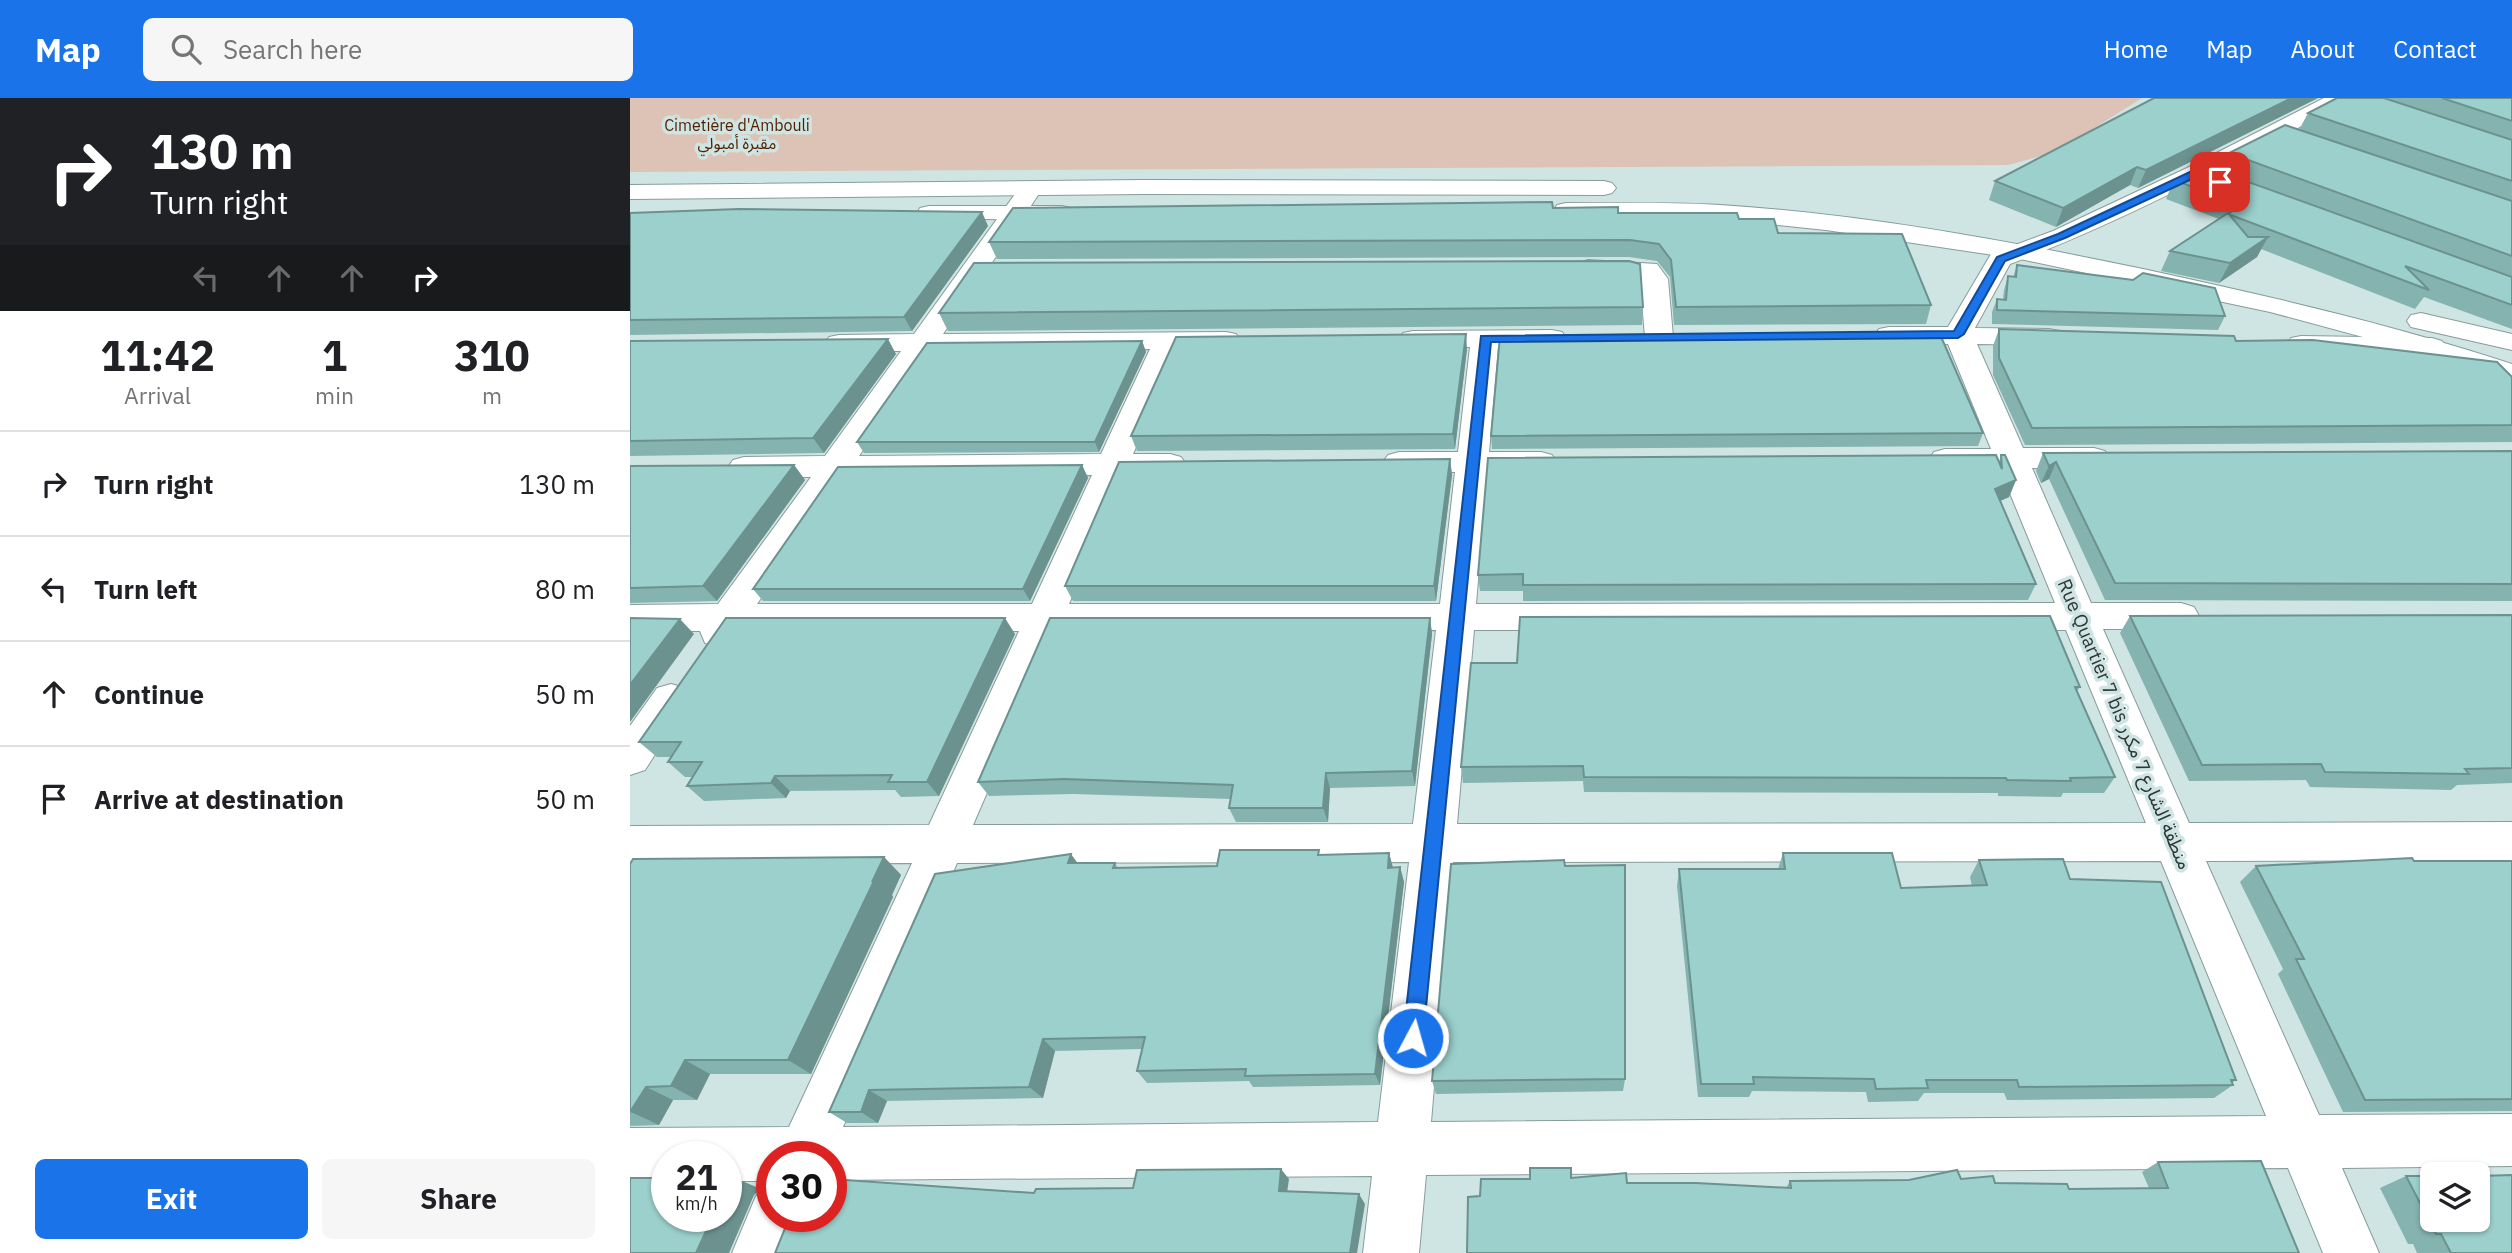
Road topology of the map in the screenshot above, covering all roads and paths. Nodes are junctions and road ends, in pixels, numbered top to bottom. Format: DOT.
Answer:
graph roads {
  1 [pos="2351,99"];
  2 [pos="2277,132"];
  3 [pos="2303,142"];
  4 [pos="2195,173"];
  5 [pos="2221,183"];
  6 [pos="630,192"];
  7 [pos="1022,201"];
  8 [pos="1347,212"];
  9 [pos="630,213"];
  10 [pos="849,213"];
  11 [pos="904,213"];
  12 [pos="1079,213"];
  13 [pos="2062,236"];
  14 [pos="2128,250"];
  15 [pos="2020,251"];
  16 [pos="2193,264"];
  17 [pos="1559,268"];
  18 [pos="1958,334"];
  19 [pos="1863,335"];
  20 [pos="1579,337"];
  21 [pos="1659,337"];
  22 [pos="2069,337"];
  23 [pos="1485,338"];
  24 [pos="1389,339"];
  25 [pos="1251,340"];
  26 [pos="1168,341"];
  27 [pos="2512,342"];
  28 [pos="922,343"];
  29 [pos="2278,343"];
  30 [pos="811,344"];
  31 [pos="2432,347"];
  32 [pos="2505,376"];
  33 [pos="2122,457"];
  34 [pos="2011,458"];
  35 [pos="1914,459"];
  36 [pos="1568,461"];
  37 [pos="1472,462"];
  38 [pos="1375,463"];
  39 [pos="1112,464"];
  40 [pos="1195,464"];
  41 [pos="835,466"];
  42 [pos="712,467"];
  43 [pos="2079,616"];
  44 [pos="2218,616"];
  45 [pos="1042,617"];
  46 [pos="1455,617"];
  47 [pos="630,618"];
  48 [pos="729,618"];
  49 [pos="630,758"];
  50 [pos="2175,841"];
  51 [pos="2512,841"];
  52 [pos="1433,843"];
  53 [pos="943,844"];
  54 [pos="630,845"];
  55 [pos="2512,1140"];
  56 [pos="810,1141"];
  57 [pos="2304,1142"];
  58 [pos="1402,1149"];
  59 [pos="630,1155"];
  60 [pos="756,1155"];
  61 [pos="847,1155"];
  62 [pos="769,1232"];
  63 [pos="760,1253"];
  64 [pos="1391,1253"];
  65 [pos="2351,1253"];
  1 -- 2 [label="street"];
  2 -- 3 [label="street"];
  2 -- 4 [label="street"];
  4 -- 5 [label="street"];
  4 -- 13 [label="street"];
  6 -- 7 [label="street"];
  7 -- 11 [label="street"];
  7 -- 12 [label="street"];
  7 -- 13 [label="street"];
  7 -- 28 [label="street"];
  8 -- 15 [label="street"];
  9 -- 10 [label="street"];
  13 -- 14 [label="street"];
  13 -- 15 [label="street"];
  15 -- 18 [label="street"];
  15 -- 31 [label="street"];
  16 -- 27 [label="street"];
  17 -- 21 [label="street"];
  18 -- 19 [label="street"];
  18 -- 22 [label="street"];
  18 -- 34 [label="street, Rue Quartier 7 bis منطقة الشارع 7 مكرر"];
  20 -- 23 [label="street"];
  23 -- 24 [label="street"];
  23 -- 37 [label="street"];
  25 -- 26 [label="street"];
  26 -- 28 [label="street"];
  26 -- 39 [label="street"];
  28 -- 30 [label="street"];
  28 -- 41 [label="street"];
  29 -- 31 [label="street"];
  31 -- 32 [label="street"];
  33 -- 34 [label="street"];
  34 -- 35 [label="street"];
  34 -- 43 [label="street, Rue Quartier 7 bis منطقة الشارع 7 مكرر"];
  36 -- 37 [label="street"];
  37 -- 38 [label="street"];
  37 -- 46 [label="street"];
  39 -- 40 [label="street"];
  39 -- 41 [label="street"];
  39 -- 45 [label="street"];
  41 -- 42 [label="street"];
  41 -- 48 [label="street"];
  43 -- 44 [label="street"];
  43 -- 46 [label="street"];
  43 -- 50 [label="street, Rue Quartier 7 bis منطقة الشارع 7 مكرر"];
  45 -- 46 [label="street"];
  45 -- 48 [label="street"];
  45 -- 53 [label="street"];
  46 -- 52 [label="street"];
  47 -- 48 [label="street"];
  48 -- 49 [label="street"];
  50 -- 51 [label="street"];
  50 -- 52 [label="street"];
  50 -- 57 [label="street, Rue Quartier 7 bis منطقة الشارع 7 مكرر"];
  52 -- 53 [label="street"];
  52 -- 58 [label="street"];
  53 -- 54 [label="street"];
  53 -- 56 [label="street"];
  55 -- 57 [label="street"];
  57 -- 58 [label="street"];
  57 -- 65 [label="street, Rue Quartier 7 bis منطقة الشارع 7 مكرر"];
  58 -- 61 [label="street"];
  58 -- 64 [label="street"];
  59 -- 60 [label="street"];
  62 -- 63 [label="street"];
}
